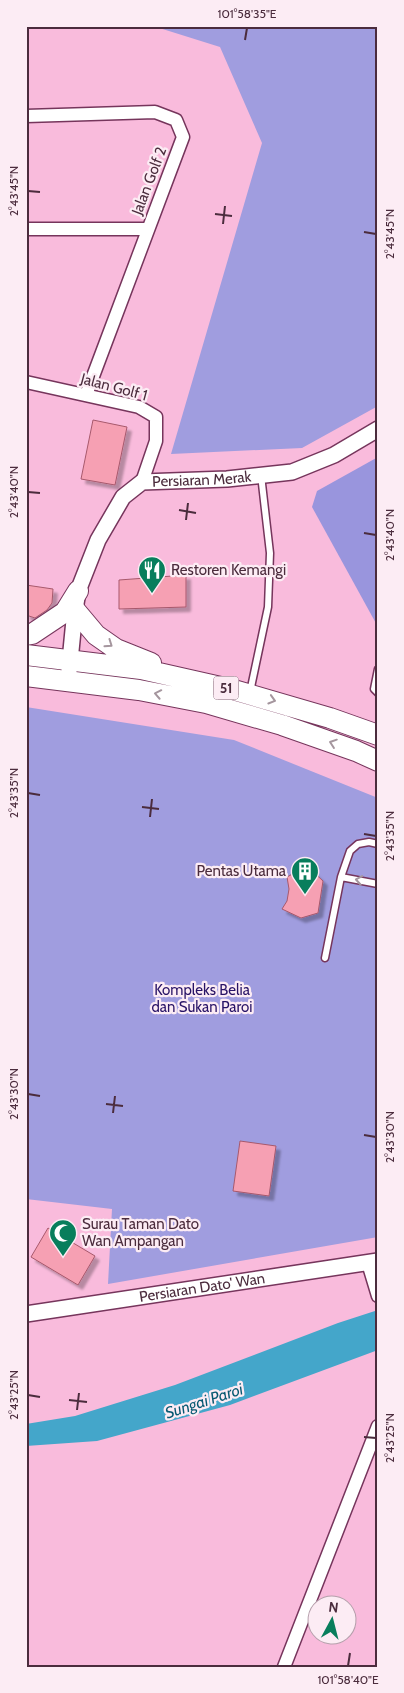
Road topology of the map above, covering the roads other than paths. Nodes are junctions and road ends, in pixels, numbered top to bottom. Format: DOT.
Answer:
graph roads {
  1 [pos="26,116"];
  2 [pos="148,228"];
  3 [pos="26,229"];
  4 [pos="26,382"];
  5 [pos="86,394"];
  6 [pos="378,429"];
  7 [pos="261,475"];
  8 [pos="142,482"];
  9 [pos="76,600"];
  10 [pos="26,635"];
  11 [pos="26,655"];
  12 [pos="70,660"];
  13 [pos="378,669"];
  14 [pos="26,676"];
  15 [pos="68,681"];
  16 [pos="242,691"];
  17 [pos="378,693"];
  18 [pos="378,734"];
  19 [pos="378,761"];
  20 [pos="378,844"];
  21 [pos="340,877"];
  22 [pos="378,884"];
  23 [pos="325,958"];
  24 [pos="373,1262"];
  25 [pos="378,1296"];
  26 [pos="26,1314"];
  27 [pos="377,1432"];
  28 [pos="284,1667"];
  1 -- 2 [label="street, Jalan Golf 2"];
  2 -- 3 [label="street"];
  2 -- 5 [label="street, Jalan Golf 2"];
  4 -- 5 [label="street, Jalan Golf 1"];
  5 -- 8 [label="street, Jalan Golf 1"];
  6 -- 7 [label="street, Persiaran Merak"];
  7 -- 8 [label="street, Persiaran Merak"];
  7 -- 16 [label="lane"];
  8 -- 9 [label="street, Persiaran Merak"];
  9 -- 10 [label="highway"];
  9 -- 12 [label="street, Persiaran Merak"];
  9 -- 16 [label="highway, one-way"];
  11 -- 12 [label="highway, 51"];
  12 -- 15 [label="street, Persiaran Merak"];
  12 -- 16 [label="highway, 51"];
  13 -- 17 [label="lane"];
  14 -- 15 [label="highway, 51"];
  19 -- 15 [label="highway, 51, one-way"];
  16 -- 18 [label="highway, 51, one-way"];
  20 -- 21 [label="lane"];
  22 -- 21 [label="lane, one-way"];
  21 -- 23 [label="lane"];
  24 -- 25 [label="street"];
  24 -- 26 [label="street, Persiaran Dato' Wan"];
  27 -- 28 [label="street"];
}
